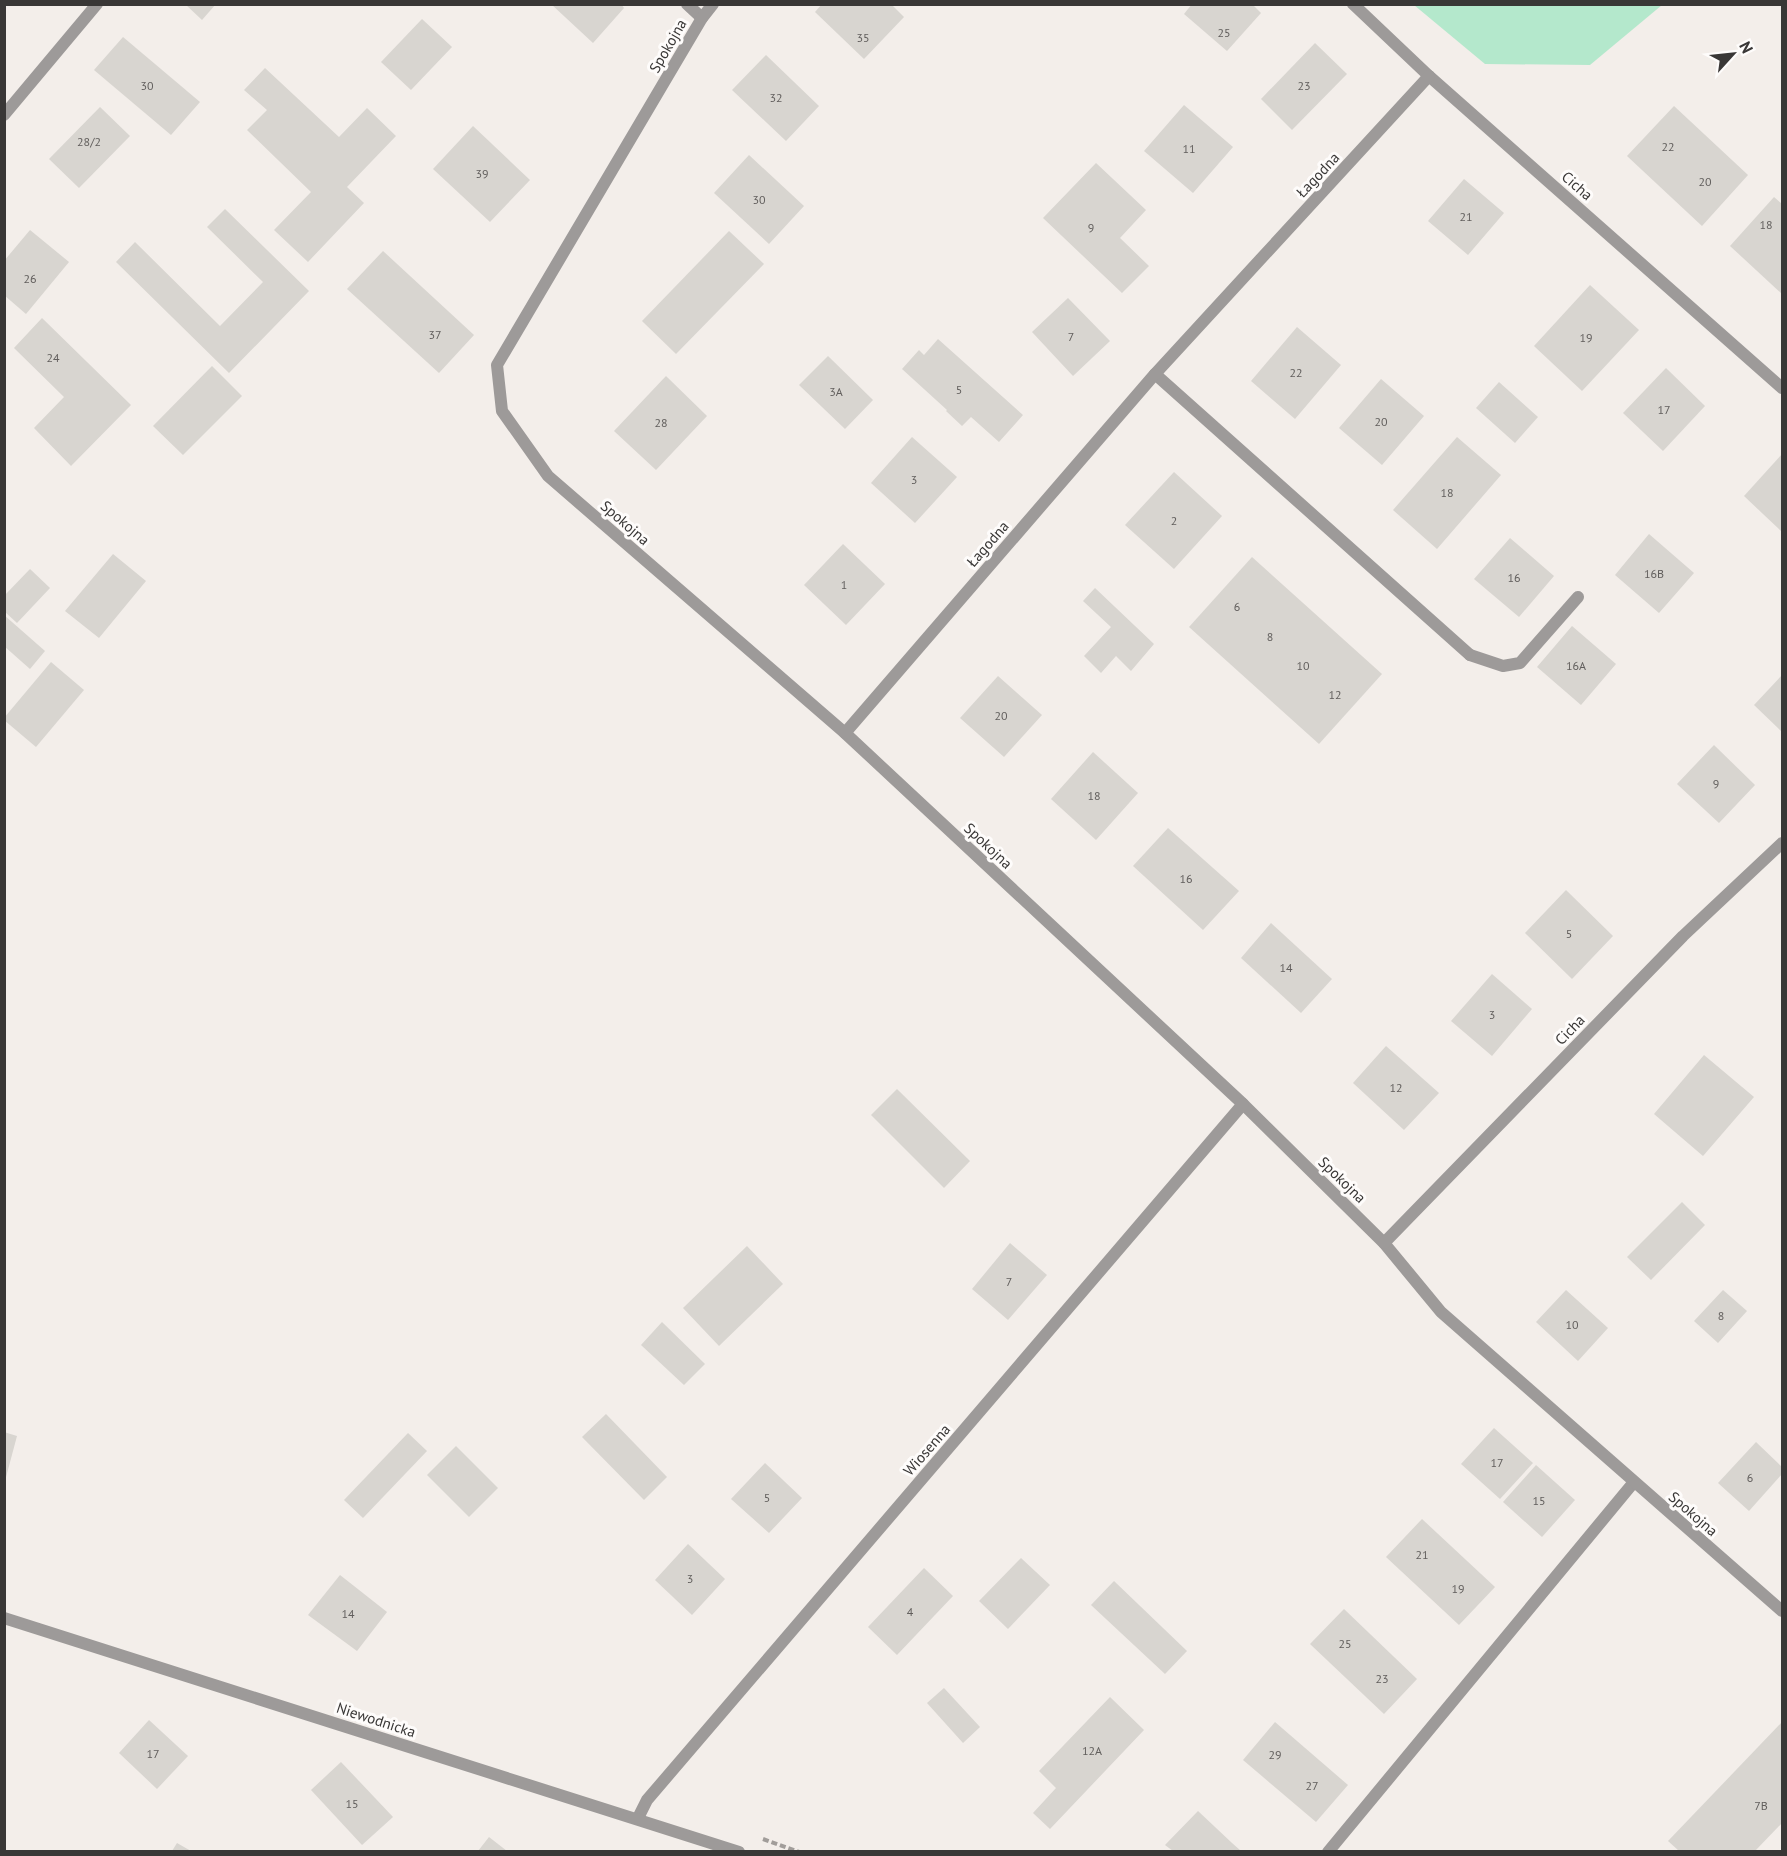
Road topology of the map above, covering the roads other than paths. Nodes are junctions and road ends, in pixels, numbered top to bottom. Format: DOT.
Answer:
graph roads {
  1 [pos="98,4"];
  2 [pos="687,4"];
  3 [pos="713,4"];
  4 [pos="1353,4"];
  5 [pos="702,18"];
  6 [pos="1429,76"];
  7 [pos="4,115"];
  8 [pos="1155,374"];
  9 [pos="1782,388"];
  10 [pos="1578,597"];
  11 [pos="845,733"];
  12 [pos="1782,843"];
  13 [pos="1243,1104"];
  14 [pos="1384,1243"];
  15 [pos="1634,1482"];
  16 [pos="1782,1611"];
  17 [pos="4,1618"];
  18 [pos="638,1818"];
  19 [pos="739,1851"];
  20 [pos="1329,1851"];
  1 -- 7 [label="street"];
  2 -- 5 [label="street"];
  3 -- 5 [label="street"];
  4 -- 6 [label="street, Cicha"];
  5 -- 11 [label="street, Spokojna"];
  6 -- 8 [label="street, Łagodna"];
  6 -- 9 [label="street, Cicha"];
  8 -- 10 [label="street"];
  8 -- 11 [label="street, Łagodna"];
  11 -- 13 [label="street, Spokojna"];
  12 -- 14 [label="street, Cicha"];
  13 -- 14 [label="street, Spokojna"];
  13 -- 18 [label="street, Wiosenna"];
  14 -- 15 [label="street, Spokojna"];
  15 -- 16 [label="street, Spokojna"];
  15 -- 20 [label="street"];
  17 -- 18 [label="street, Niewodnicka"];
  18 -- 19 [label="street, Niewodnicka"];
}
